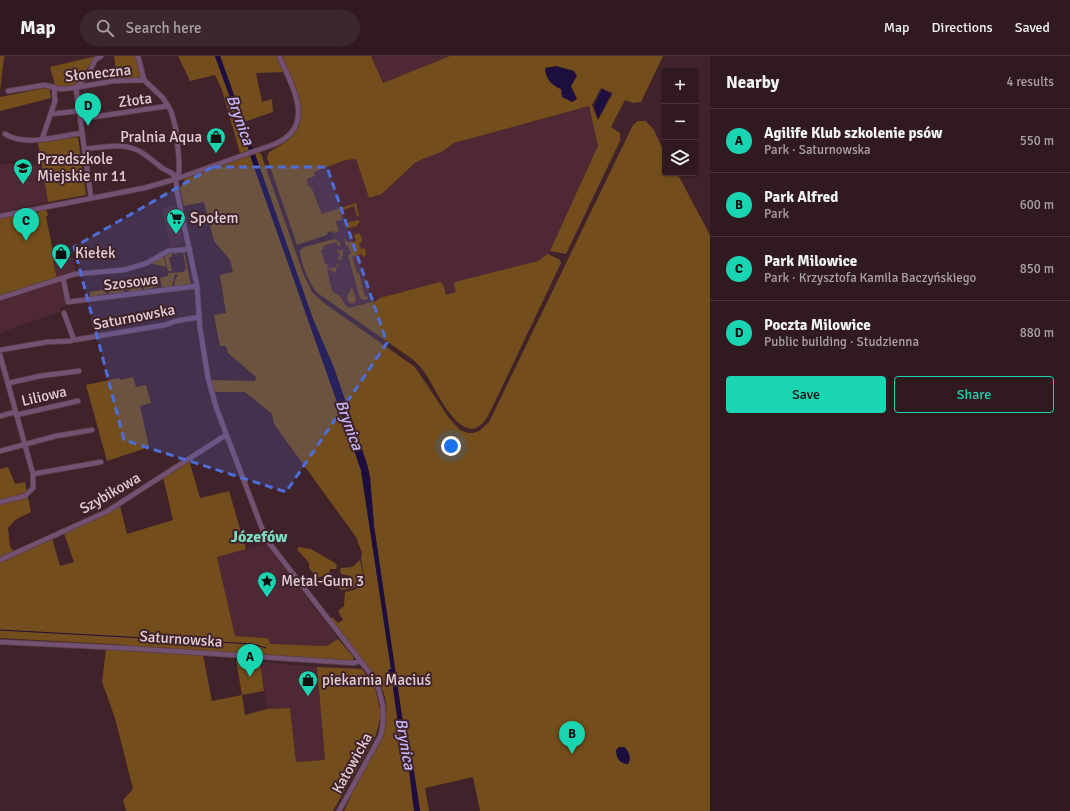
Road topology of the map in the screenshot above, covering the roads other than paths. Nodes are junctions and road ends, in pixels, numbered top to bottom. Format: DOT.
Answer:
graph roads {
  1 [pos="138,56"];
  2 [pos="279,56"];
  3 [pos="98,57"];
  4 [pos="144,80"];
  5 [pos="54,87"];
  6 [pos="76,88"];
  7 [pos="8,91"];
  8 [pos="168,106"];
  9 [pos="79,111"];
  10 [pos="51,114"];
  11 [pos="80,119"];
  12 [pos="82,133"];
  13 [pos="4,134"];
  14 [pos="42,139"];
  15 [pos="84,149"];
  16 [pos="176,179"];
  17 [pos="91,198"];
  18 [pos="0,216"];
  19 [pos="190,249"];
  20 [pos="63,278"];
  21 [pos="197,286"];
  22 [pos="0,298"];
  23 [pos="64,314"];
  24 [pos="199,317"];
  25 [pos="73,341"];
  26 [pos="0,350"];
  27 [pos="0,355"];
  28 [pos="2,366"];
  29 [pos="79,371"];
  30 [pos="9,383"];
  31 [pos="78,401"];
  32 [pos="15,414"];
  33 [pos="0,416"];
  34 [pos="92,430"];
  35 [pos="226,435"];
  36 [pos="24,444"];
  37 [pos="0,451"];
  38 [pos="101,462"];
  39 [pos="33,474"];
  40 [pos="0,502"];
  41 [pos="0,560"];
  42 [pos="0,642"];
  43 [pos="360,661"];
  44 [pos="339,811"];
  1 -- 4 [label="street"];
  2 -- 16 [label="street"];
  3 -- 6 [label="street"];
  4 -- 6 [label="street, Słoneczna"];
  4 -- 8 [label="street"];
  5 -- 6 [label="street, Słoneczna"];
  5 -- 7 [label="street, Słoneczna"];
  5 -- 10 [label="street"];
  6 -- 9 [label="street"];
  8 -- 11 [label="street, Złota"];
  8 -- 16 [label="street, Saturnowska"];
  9 -- 10 [label="street"];
  9 -- 11 [label="street"];
  10 -- 14 [label="street"];
  11 -- 12 [label="street"];
  12 -- 14 [label="street"];
  12 -- 15 [label="street"];
  13 -- 14 [label="street"];
  15 -- 16 [label="street"];
  15 -- 17 [label="street"];
  16 -- 17 [label="street"];
  16 -- 19 [label="street, Saturnowska"];
  17 -- 18 [label="street"];
  19 -- 20 [label="street"];
  19 -- 21 [label="street, Saturnowska"];
  20 -- 21 [label="street, Szosowa"];
  20 -- 22 [label="street"];
  21 -- 24 [label="street, Saturnowska"];
  23 -- 25 [label="street"];
  24 -- 25 [label="street, Saturnowska"];
  24 -- 35 [label="street, Saturnowska"];
  25 -- 26 [label="street, Saturnowska"];
  27 -- 28 [label="street"];
  28 -- 30 [label="street"];
  29 -- 30 [label="street"];
  30 -- 32 [label="street"];
  31 -- 32 [label="street, Liliowa"];
  32 -- 33 [label="street, Liliowa"];
  32 -- 36 [label="street"];
  34 -- 36 [label="street"];
  35 -- 41 [label="street, Szybikowa"];
  35 -- 43 [label="street, Katowicka"];
  36 -- 37 [label="street"];
  36 -- 39 [label="street"];
  38 -- 39 [label="street"];
  39 -- 40 [label="street"];
  42 -- 43 [label="street, Saturnowska"];
  43 -- 44 [label="street, Katowicka"];
}
